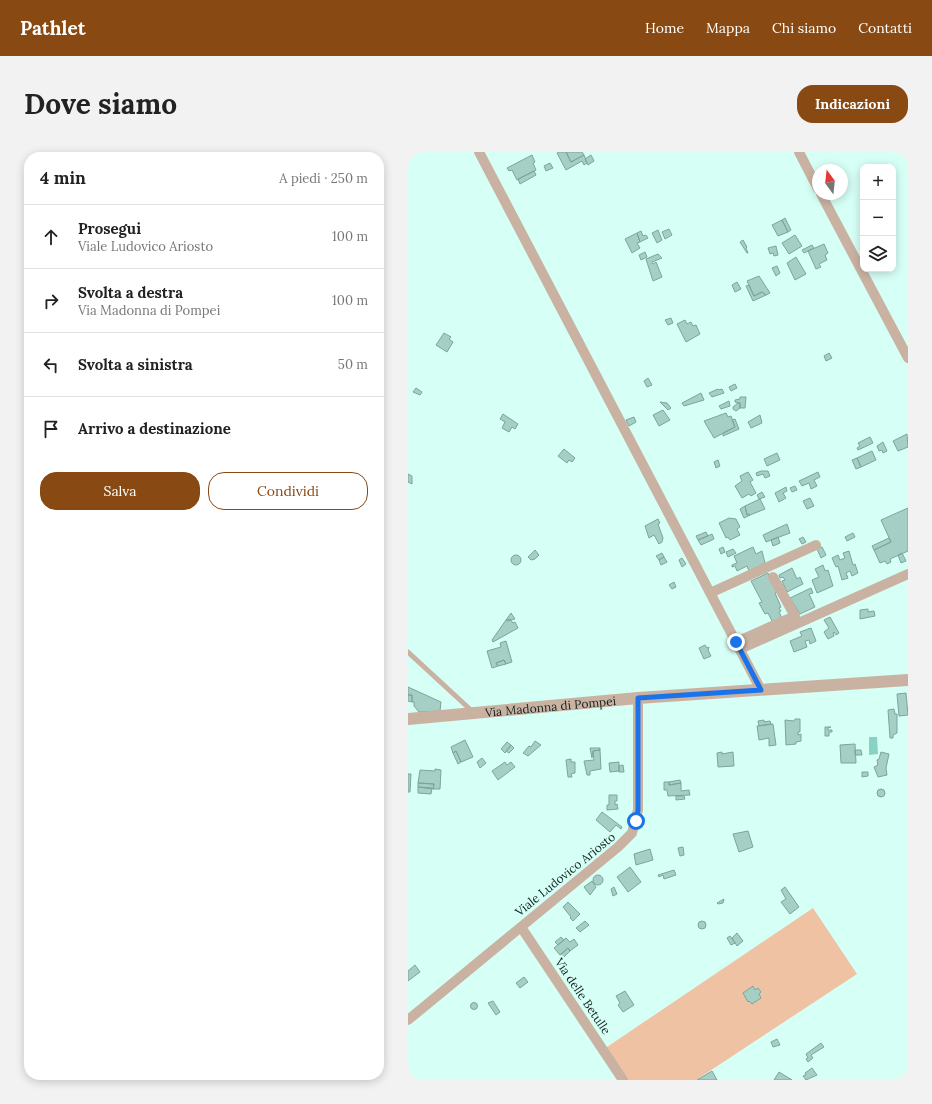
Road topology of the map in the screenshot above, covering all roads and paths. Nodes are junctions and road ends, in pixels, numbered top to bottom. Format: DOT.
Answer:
graph roads {
  1 [pos="479,152"];
  2 [pos="799,152"];
  3 [pos="812,177"];
  4 [pos="824,200"];
  5 [pos="908,358"];
  6 [pos="816,545"];
  7 [pos="908,574"];
  8 [pos="773,577"];
  9 [pos="710,593"];
  10 [pos="738,646"];
  11 [pos="408,652"];
  12 [pos="908,680"];
  13 [pos="761,690"];
  14 [pos="638,698"];
  15 [pos="474,713"];
  16 [pos="408,719"];
  17 [pos="521,927"];
  18 [pos="408,1020"];
  19 [pos="624,1080"];
  1 -- 9 [label="street"];
  2 -- 3 [label="street"];
  4 -- 5 [label="street"];
  6 -- 9 [label="street"];
  7 -- 10 [label="street"];
  8 -- 10 [label="street"];
  9 -- 10 [label="street"];
  10 -- 13 [label="street"];
  11 -- 15 [label="lane"];
  12 -- 13 [label="street, Via Madonna di Pompei"];
  13 -- 14 [label="street, Via Madonna di Pompei"];
  14 -- 15 [label="street, Via Madonna di Pompei"];
  14 -- 17 [label="street, Viale Ludovico Ariosto"];
  15 -- 16 [label="street, Via Madonna di Pompei"];
  17 -- 18 [label="street, Viale Ludovico Ariosto"];
  17 -- 19 [label="street, Via delle Betulle"];
}
